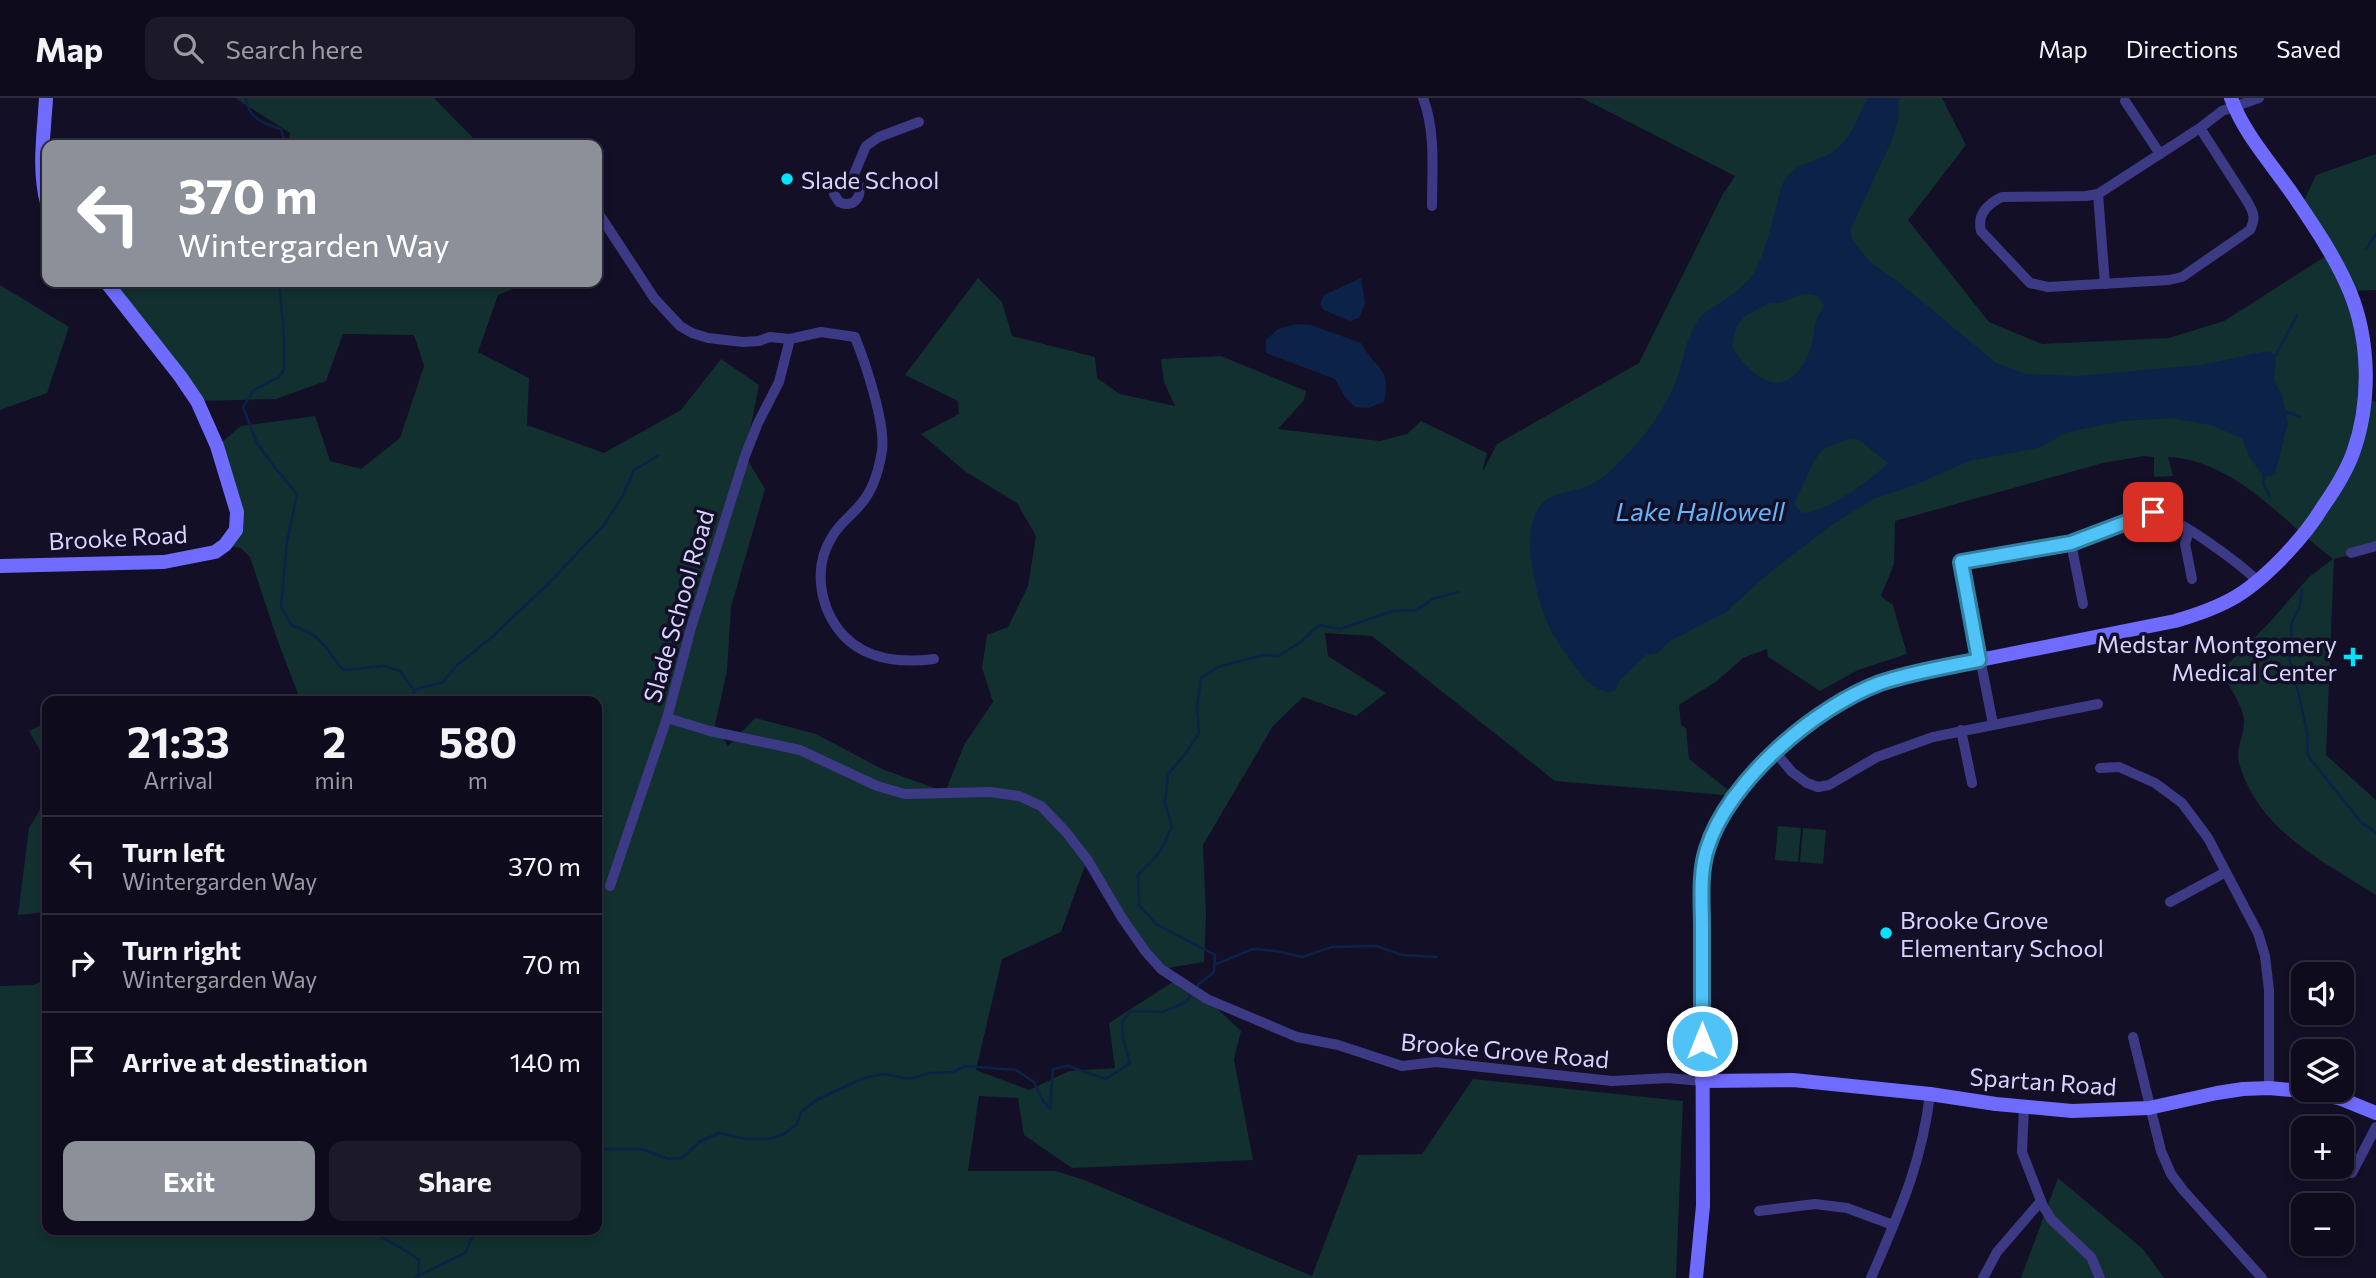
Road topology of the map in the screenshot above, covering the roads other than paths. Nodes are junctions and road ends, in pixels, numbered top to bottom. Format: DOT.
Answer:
graph roads {
  1 [pos="47,98"];
  2 [pos="1423,98"];
  3 [pos="2259,98"];
  4 [pos="2125,101"];
  5 [pos="2233,103"];
  6 [pos="919,122"];
  7 [pos="2200,128"];
  8 [pos="43,140"];
  9 [pos="42,153"];
  10 [pos="2160,154"];
  11 [pos="852,178"];
  12 [pos="837,180"];
  13 [pos="42,182"];
  14 [pos="834,194"];
  15 [pos="2098,194"];
  16 [pos="1432,206"];
  17 [pos="602,219"];
  18 [pos="2105,284"];
  19 [pos="110,287"];
  20 [pos="790,339"];
  21 [pos="2370,350"];
  22 [pos="2189,531"];
  23 [pos="2071,543"];
  24 [pos="2376,546"];
  25 [pos="2351,554"];
  26 [pos="0,566"];
  27 [pos="2192,579"];
  28 [pos="2259,582"];
  29 [pos="2083,604"];
  30 [pos="934,659"];
  31 [pos="1979,660"];
  32 [pos="2098,704"];
  33 [pos="667,718"];
  34 [pos="1993,724"];
  35 [pos="1961,730"];
  36 [pos="1775,752"];
  37 [pos="2100,768"];
  38 [pos="1972,783"];
  39 [pos="2224,873"];
  40 [pos="610,886"];
  41 [pos="2170,902"];
  42 [pos="2133,1037"];
  43 [pos="1702,1081"];
  44 [pos="2269,1088"];
  45 [pos="1930,1094"];
  46 [pos="2024,1107"];
  47 [pos="2149,1108"];
  48 [pos="2376,1113"];
  49 [pos="2376,1126"];
  50 [pos="2354,1169"];
  51 [pos="2041,1201"];
  52 [pos="1759,1212"];
  53 [pos="1894,1225"];
  54 [pos="1696,1278"];
  55 [pos="1871,1278"];
  56 [pos="1983,1278"];
  57 [pos="2099,1278"];
  58 [pos="2262,1278"];
  1 -- 8 [label="street"];
  2 -- 16 [label="street"];
  3 -- 5 [label="street"];
  4 -- 10 [label="street"];
  5 -- 7 [label="street"];
  5 -- 21 [label="street"];
  6 -- 11 [label="street"];
  7 -- 10 [label="street"];
  7 -- 18 [label="street"];
  9 -- 13 [label="street"];
  10 -- 15 [label="street"];
  11 -- 12 [label="street"];
  11 -- 14 [label="street"];
  15 -- 18 [label="street"];
  15 -- 18 [label="street"];
  17 -- 20 [label="street"];
  19 -- 26 [label="street, Brooke Road"];
  20 -- 30 [label="street"];
  20 -- 33 [label="street, Slade School Road"];
  21 -- 28 [label="street"];
  22 -- 23 [label="street"];
  22 -- 27 [label="street"];
  22 -- 28 [label="street"];
  23 -- 29 [label="street"];
  23 -- 31 [label="street"];
  24 -- 25 [label="street"];
  28 -- 31 [label="street"];
  31 -- 34 [label="street"];
  31 -- 36 [label="street"];
  32 -- 34 [label="street"];
  33 -- 40 [label="street, Slade School Road"];
  33 -- 43 [label="street, Brooke Grove Road"];
  34 -- 35 [label="street"];
  35 -- 36 [label="street"];
  35 -- 38 [label="street"];
  36 -- 43 [label="street"];
  37 -- 39 [label="street"];
  39 -- 41 [label="street"];
  39 -- 44 [label="street"];
  42 -- 47 [label="street"];
  43 -- 45 [label="street, Spartan Road"];
  43 -- 54 [label="street"];
  44 -- 47 [label="street, Spartan Road"];
  44 -- 48 [label="street, Spartan Road"];
  45 -- 46 [label="street, Spartan Road"];
  45 -- 53 [label="street"];
  46 -- 47 [label="street, Spartan Road"];
  46 -- 51 [label="street"];
  47 -- 58 [label="street"];
  49 -- 50 [label="street"];
  51 -- 56 [label="street"];
  51 -- 57 [label="street"];
  52 -- 53 [label="street"];
  53 -- 55 [label="street"];
}
